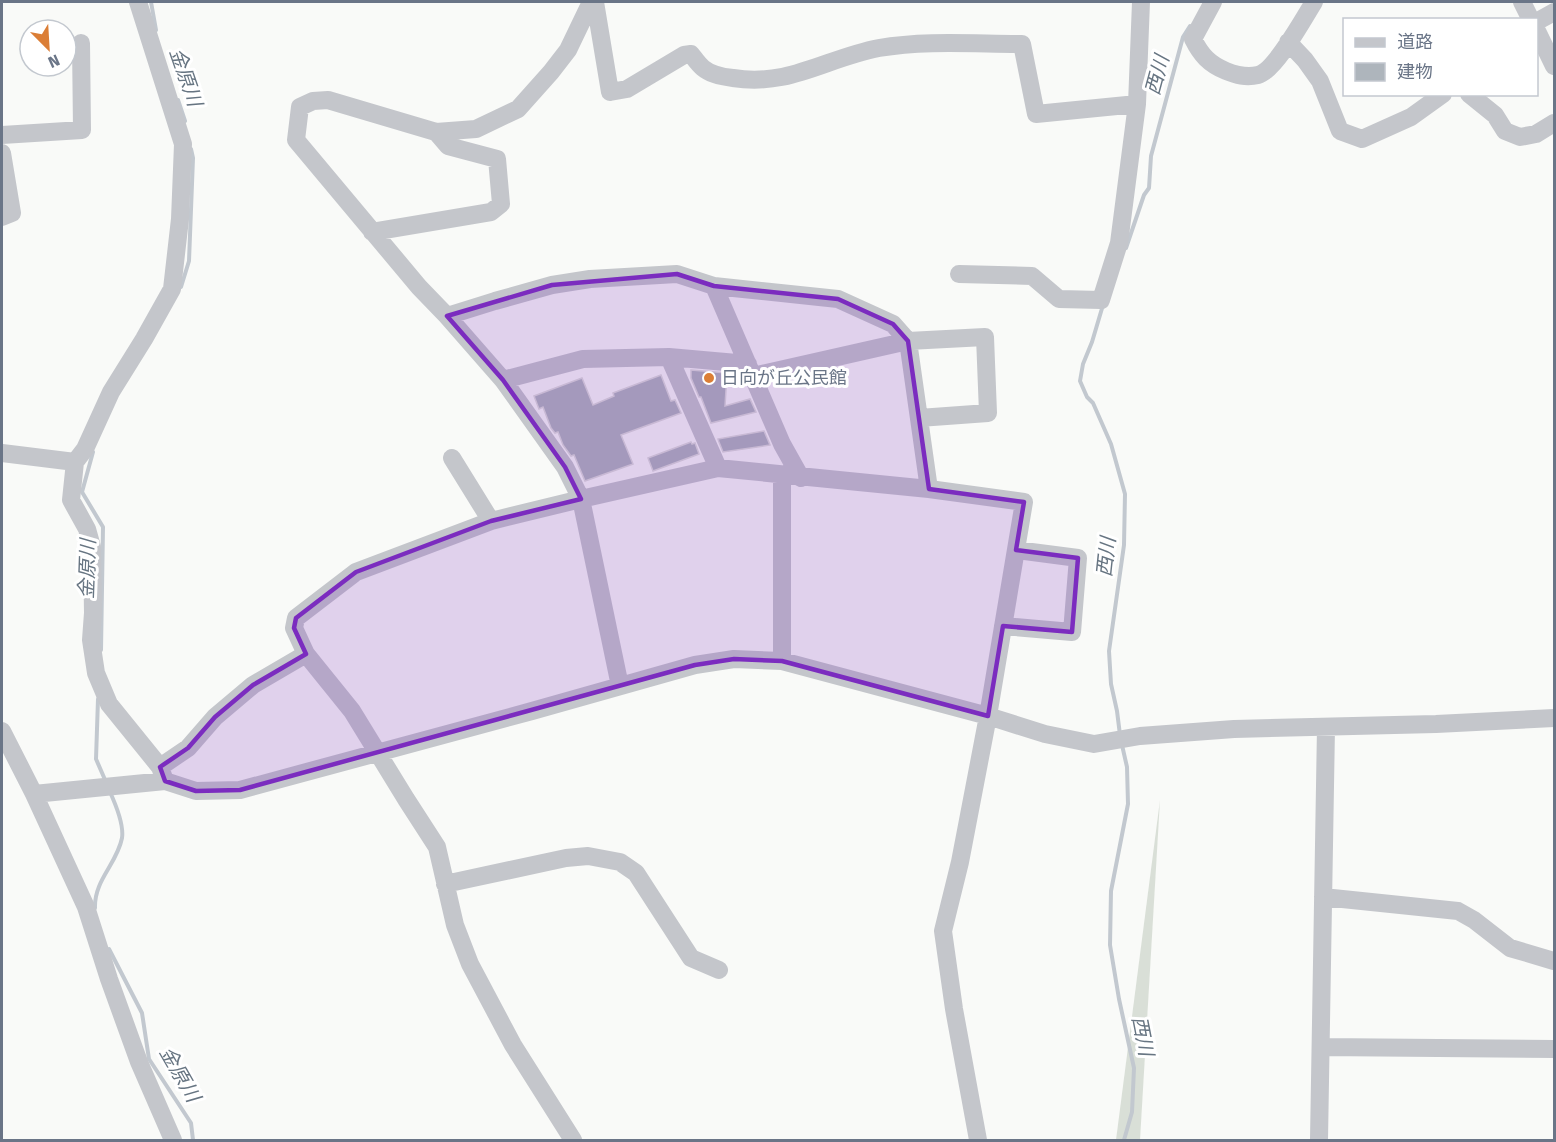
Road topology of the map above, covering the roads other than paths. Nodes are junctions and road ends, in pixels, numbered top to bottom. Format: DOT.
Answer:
graph roads {
  1 [pos="138,2"];
  2 [pos="593,2"];
  3 [pos="1141,2"];
  4 [pos="1214,2"];
  5 [pos="1314,2"];
  6 [pos="1522,2"];
  7 [pos="1554,12"];
  8 [pos="1531,18"];
  9 [pos="1538,21"];
  10 [pos="1538,33"];
  11 [pos="1288,42"];
  12 [pos="81,43"];
  13 [pos="1554,66"];
  14 [pos="1440,96"];
  15 [pos="1471,96"];
  16 [pos="1137,104"];
  17 [pos="1554,123"];
  18 [pos="436,132"];
  19 [pos="2,135"];
  20 [pos="2,153"];
  21 [pos="2,217"];
  22 [pos="372,232"];
  23 [pos="959,274"];
  24 [pos="714,286"];
  25 [pos="447,316"];
  26 [pos="908,341"];
  27 [pos="669,357"];
  28 [pos="750,370"];
  29 [pos="503,380"];
  30 [pos="919,418"];
  31 [pos="2,453"];
  32 [pos="452,458"];
  33 [pos="75,462"];
  34 [pos="718,468"];
  35 [pos="782,475"];
  36 [pos="801,478"];
  37 [pos="929,489"];
  38 [pos="581,499"];
  39 [pos="491,521"];
  40 [pos="1016,550"];
  41 [pos="1003,626"];
  42 [pos="306,654"];
  43 [pos="782,661"];
  44 [pos="621,686"];
  45 [pos="988,716"];
  46 [pos="1554,718"];
  47 [pos="1326,727"];
  48 [pos="2,731"];
  49 [pos="6,752"];
  50 [pos="377,753"];
  51 [pos="162,774"];
  52 [pos="34,794"];
  53 [pos="445,884"];
  54 [pos="1323,897"];
  55 [pos="1554,961"];
  56 [pos="720,970"];
  57 [pos="1321,1047"];
  58 [pos="1554,1049"];
  59 [pos="173,1140"];
  60 [pos="573,1140"];
  61 [pos="978,1140"];
  62 [pos="1319,1140"];
  1 -- 33 [label="street"];
  2 -- 16 [label="street"];
  2 -- 18 [label="street"];
  3 -- 16 [label="street"];
  4 -- 11 [label="street"];
  5 -- 11 [label="street"];
  6 -- 8 [label="street"];
  7 -- 9 [label="street"];
  10 -- 13 [label="street"];
  11 -- 14 [label="street"];
  12 -- 19 [label="street"];
  15 -- 17 [label="street"];
  16 -- 23 [label="street"];
  18 -- 22 [label="street"];
  18 -- 22 [label="street"];
  20 -- 21 [label="street"];
  22 -- 25 [label="street"];
  24 -- 25 [label="street"];
  24 -- 26 [label="street"];
  24 -- 28 [label="street"];
  25 -- 29 [label="street"];
  26 -- 28 [label="street"];
  26 -- 30 [label="street"];
  26 -- 30 [label="street"];
  27 -- 28 [label="street"];
  27 -- 29 [label="street"];
  27 -- 34 [label="street"];
  28 -- 36 [label="street"];
  29 -- 38 [label="street"];
  30 -- 37 [label="street"];
  31 -- 33 [label="street"];
  32 -- 39 [label="street"];
  33 -- 51 [label="street"];
  34 -- 35 [label="street"];
  34 -- 38 [label="street"];
  35 -- 36 [label="street"];
  35 -- 43 [label="street"];
  36 -- 37 [label="street"];
  37 -- 40 [label="street"];
  38 -- 39 [label="street"];
  38 -- 44 [label="street"];
  39 -- 42 [label="street"];
  40 -- 41 [label="street"];
  40 -- 41 [label="street"];
  41 -- 45 [label="street"];
  42 -- 50 [label="street"];
  42 -- 51 [label="street"];
  43 -- 44 [label="street"];
  43 -- 45 [label="street"];
  44 -- 50 [label="street"];
  45 -- 47 [label="street"];
  45 -- 61 [label="street"];
  46 -- 47 [label="street"];
  47 -- 54 [label="street"];
  48 -- 49 [label="street"];
  49 -- 52 [label="street"];
  50 -- 51 [label="street"];
  50 -- 53 [label="street"];
  51 -- 52 [label="street"];
  52 -- 59 [label="street"];
  53 -- 56 [label="street"];
  53 -- 60 [label="street"];
  54 -- 55 [label="street"];
  54 -- 57 [label="street"];
  57 -- 58 [label="street"];
  57 -- 62 [label="street"];
}
